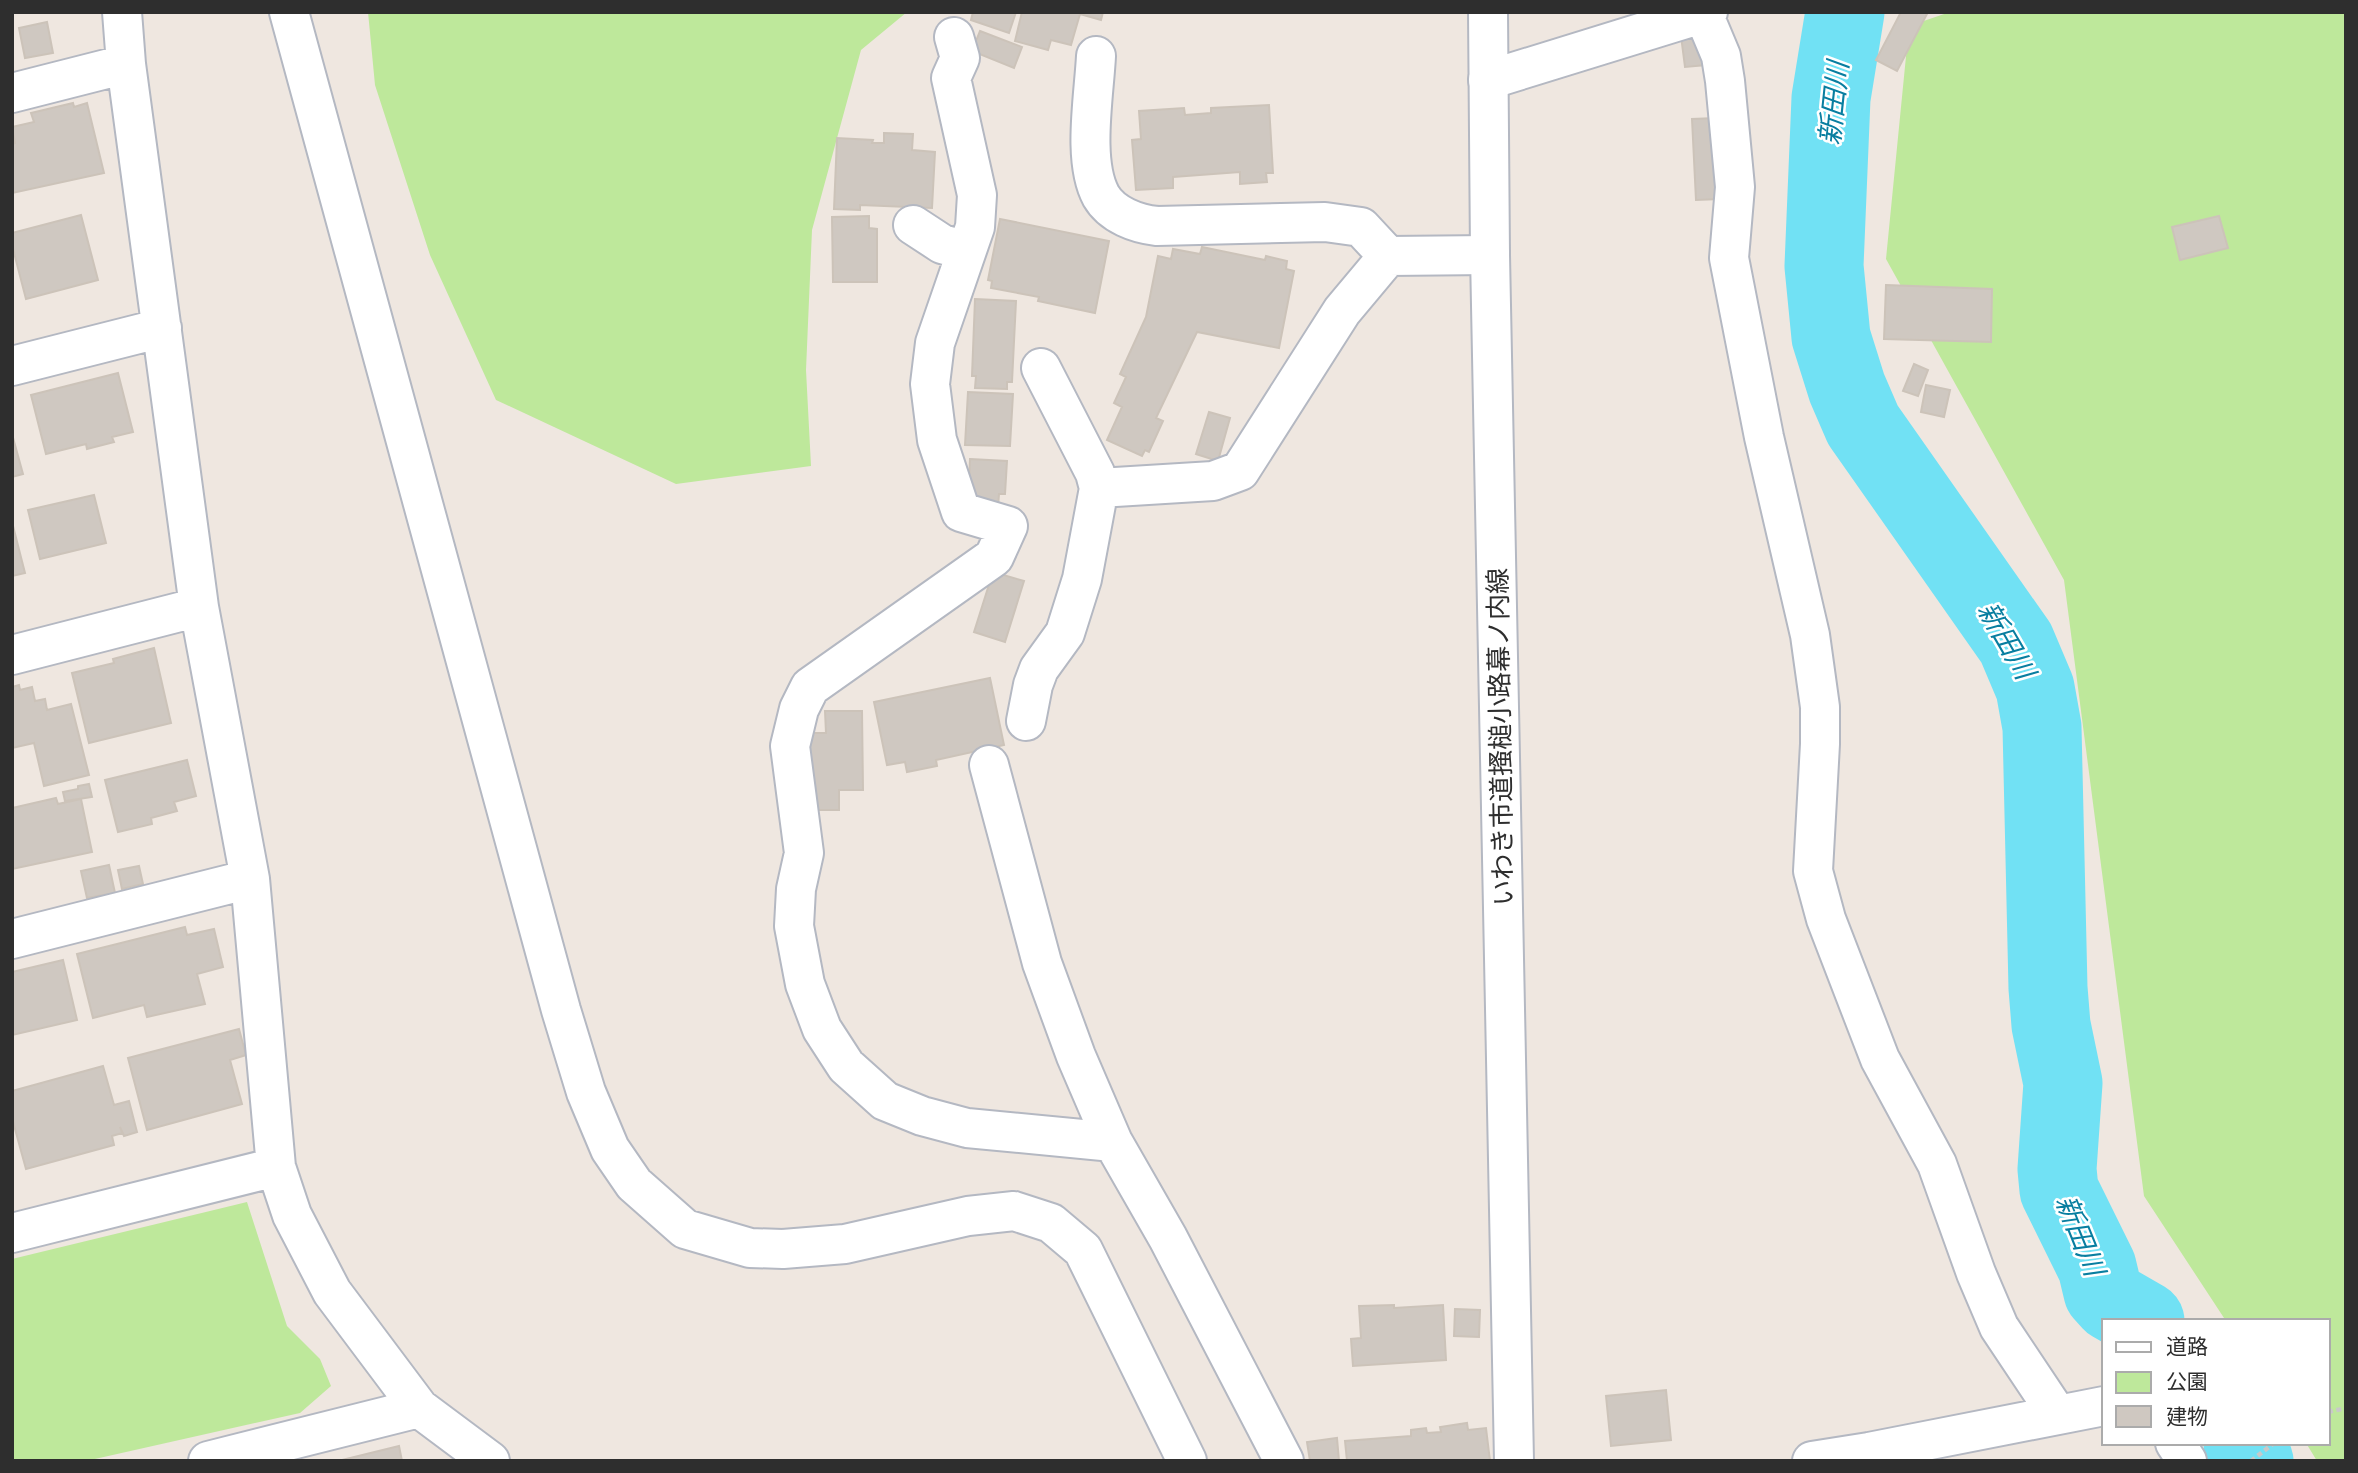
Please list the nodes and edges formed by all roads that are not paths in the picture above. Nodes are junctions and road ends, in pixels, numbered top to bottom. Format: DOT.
graph roads {
  1 [pos="122,12"];
  2 [pos="289,12"];
  3 [pos="1488,12"];
  4 [pos="1706,13"];
  5 [pos="954,37"];
  6 [pos="1096,56"];
  7 [pos="126,64"];
  8 [pos="1488,80"];
  9 [pos="12,93"];
  10 [pos="913,225"];
  11 [pos="966,251"];
  12 [pos="1388,256"];
  13 [pos="1490,256"];
  14 [pos="162,328"];
  15 [pos="12,366"];
  16 [pos="1041,368"];
  17 [pos="1098,488"];
  18 [pos="199,607"];
  19 [pos="12,655"];
  20 [pos="1026,721"];
  21 [pos="989,765"];
  22 [pos="250,879"];
  23 [pos="12,939"];
  24 [pos="1113,1142"];
  25 [pos="276,1167"];
  26 [pos="12,1233"];
  27 [pos="2102,1406"];
  28 [pos="419,1408"];
  29 [pos="2057,1414"];
  30 [pos="2176,1445"];
  31 [pos="208,1461"];
  32 [pos="490,1461"];
  33 [pos="1187,1461"];
  34 [pos="1284,1461"];
  35 [pos="1514,1461"];
  36 [pos="1812,1461"];
  37 [pos="2187,1461"];
  1 -- 7 [label="street"];
  2 -- 33 [label="street"];
  3 -- 8 [label="street, いわき市道搔槌小路幕ノ内線"];
  4 -- 8 [label="street"];
  4 -- 29 [label="street"];
  5 -- 11 [label="street"];
  6 -- 12 [label="street"];
  7 -- 9 [label="street"];
  7 -- 14 [label="street"];
  8 -- 13 [label="street, いわき市道搔槌小路幕ノ内線"];
  10 -- 11 [label="street"];
  11 -- 24 [label="street"];
  12 -- 13 [label="street"];
  12 -- 17 [label="street"];
  13 -- 35 [label="street, いわき市道搔槌小路幕ノ内線"];
  14 -- 15 [label="street"];
  14 -- 18 [label="street"];
  16 -- 17 [label="street"];
  17 -- 20 [label="street"];
  18 -- 19 [label="street"];
  18 -- 22 [label="street"];
  21 -- 24 [label="street"];
  22 -- 23 [label="street"];
  22 -- 25 [label="street"];
  24 -- 34 [label="street"];
  25 -- 26 [label="street"];
  25 -- 28 [label="street"];
  27 -- 29 [label="street"];
  28 -- 31 [label="street"];
  28 -- 32 [label="street"];
  29 -- 36 [label="street"];
  30 -- 37 [label="street"];
}
